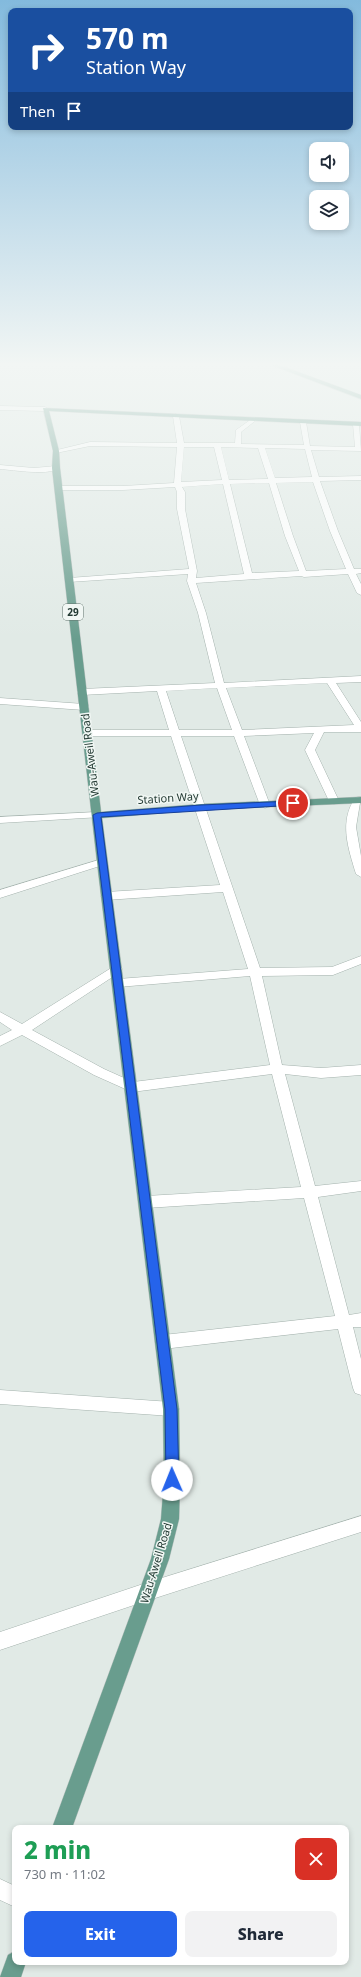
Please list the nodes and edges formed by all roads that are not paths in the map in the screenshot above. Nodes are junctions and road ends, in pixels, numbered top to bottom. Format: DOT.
graph roads {
  1 [pos="56,454"];
  2 [pos="180,454"];
  3 [pos="219,454"];
  4 [pos="264,454"];
  5 [pos="308,454"];
  6 [pos="0,467"];
  7 [pos="56,468"];
  8 [pos="361,478"];
  9 [pos="316,480"];
  10 [pos="272,481"];
  11 [pos="224,482"];
  12 [pos="177,484"];
  13 [pos="59,488"];
  14 [pos="193,571"];
  15 [pos="361,571"];
  16 [pos="351,572"];
  17 [pos="304,575"];
  18 [pos="248,576"];
  19 [pos="69,580"];
  20 [pos="191,581"];
  21 [pos="361,593"];
  22 [pos="361,679"];
  23 [pos="330,681"];
  24 [pos="220,685"];
  25 [pos="160,688"];
  26 [pos="82,692"];
  27 [pos="0,701"];
  28 [pos="84,707"];
  29 [pos="321,729"];
  30 [pos="361,729"];
  31 [pos="87,733"];
  32 [pos="239,733"];
  33 [pos="176,734"];
  34 [pos="360,800"];
  35 [pos="334,802"];
  36 [pos="265,805"];
  37 [pos="201,807"];
  38 [pos="97,815"];
  39 [pos="0,820"];
  40 [pos="102,862"];
  41 [pos="361,874"];
  42 [pos="227,888"];
  43 [pos="0,894"];
  44 [pos="106,896"];
  45 [pos="361,960"];
  46 [pos="255,972"];
  47 [pos="117,976"];
  48 [pos="0,1016"];
  49 [pos="22,1030"];
  50 [pos="0,1042"];
  51 [pos="278,1069"];
  52 [pos="361,1070"];
  53 [pos="132,1087"];
  54 [pos="361,1186"];
  55 [pos="310,1192"];
  56 [pos="146,1202"];
  57 [pos="361,1320"];
  58 [pos="344,1322"];
  59 [pos="163,1342"];
  60 [pos="361,1388"];
  61 [pos="0,1397"];
  62 [pos="171,1409"];
  63 [pos="361,1524"];
  64 [pos="149,1591"];
  65 [pos="0,1641"];
  66 [pos="63,1825"];
  67 [pos="0,1889"];
  68 [pos="12,1895"];
  69 [pos="14,1965"];
  70 [pos="10,1977"];
  1 -- 7 [label="main road, Wau-Aweil Road / 29"];
  2 -- 12 [label="street"];
  3 -- 11 [label="street"];
  4 -- 10 [label="street"];
  5 -- 9 [label="street"];
  6 -- 7 [label="street"];
  7 -- 13 [label="main road, Wau-Aweil Road / 29"];
  8 -- 9 [label="street"];
  9 -- 10 [label="street"];
  9 -- 16 [label="street"];
  10 -- 11 [label="street"];
  10 -- 17 [label="street"];
  11 -- 12 [label="street"];
  11 -- 18 [label="street"];
  12 -- 13 [label="street"];
  12 -- 14 [label="street"];
  13 -- 19 [label="main road, Wau-Aweil Road / 29"];
  14 -- 19 [label="street"];
  14 -- 20 [label="street"];
  15 -- 16 [label="street"];
  16 -- 17 [label="street"];
  16 -- 21 [label="street"];
  17 -- 18 [label="street"];
  18 -- 20 [label="street"];
  19 -- 26 [label="main road, Wau-Aweil Road / 29"];
  20 -- 24 [label="street"];
  22 -- 23 [label="street"];
  23 -- 24 [label="street"];
  23 -- 30 [label="street"];
  24 -- 25 [label="street"];
  24 -- 32 [label="street"];
  25 -- 26 [label="street"];
  25 -- 33 [label="street"];
  26 -- 28 [label="main road, Wau-Aweil Road / 29"];
  27 -- 28 [label="street"];
  28 -- 31 [label="main road, Wau-Aweil Road / 29"];
  29 -- 30 [label="street"];
  29 -- 32 [label="street"];
  29 -- 35 [label="street"];
  31 -- 33 [label="street"];
  31 -- 38 [label="main road, Wau-Aweil Road / 29"];
  32 -- 33 [label="street"];
  32 -- 36 [label="street"];
  33 -- 37 [label="street"];
  34 -- 35 [label="main road, Station Way"];
  34 -- 41 [label="street"];
  35 -- 36 [label="main road, Station Way"];
  36 -- 37 [label="main road, Station Way"];
  37 -- 38 [label="main road, Station Way"];
  37 -- 42 [label="street"];
  38 -- 39 [label="street"];
  38 -- 40 [label="main road, Wau-Aweil Road / 29"];
  40 -- 43 [label="street"];
  40 -- 44 [label="main road, Wau-Aweil Road / 29"];
  42 -- 44 [label="street"];
  42 -- 46 [label="street"];
  44 -- 47 [label="main road, Wau-Aweil Road / 29"];
  45 -- 46 [label="street"];
  46 -- 47 [label="street"];
  46 -- 51 [label="street"];
  47 -- 49 [label="street"];
  47 -- 53 [label="main road, Wau-Aweil Road / 29"];
  48 -- 49 [label="street"];
  49 -- 50 [label="street"];
  49 -- 53 [label="street"];
  51 -- 52 [label="street"];
  51 -- 53 [label="street"];
  51 -- 55 [label="street"];
  53 -- 56 [label="main road, Wau-Aweil Road / 29"];
  54 -- 55 [label="street"];
  55 -- 56 [label="street"];
  55 -- 58 [label="street"];
  56 -- 59 [label="main road, Wau-Aweil Road / 29"];
  57 -- 58 [label="street"];
  58 -- 59 [label="street"];
  58 -- 60 [label="street"];
  59 -- 62 [label="main road, Wau-Aweil Road / 29"];
  61 -- 62 [label="street"];
  62 -- 64 [label="main road, Wau-Aweil Road / 29"];
  63 -- 64 [label="street"];
  64 -- 65 [label="street"];
  64 -- 66 [label="main road, Wau-Aweil Road / 29"];
  67 -- 68 [label="street"];
  69 -- 70 [label="main road"];
}
